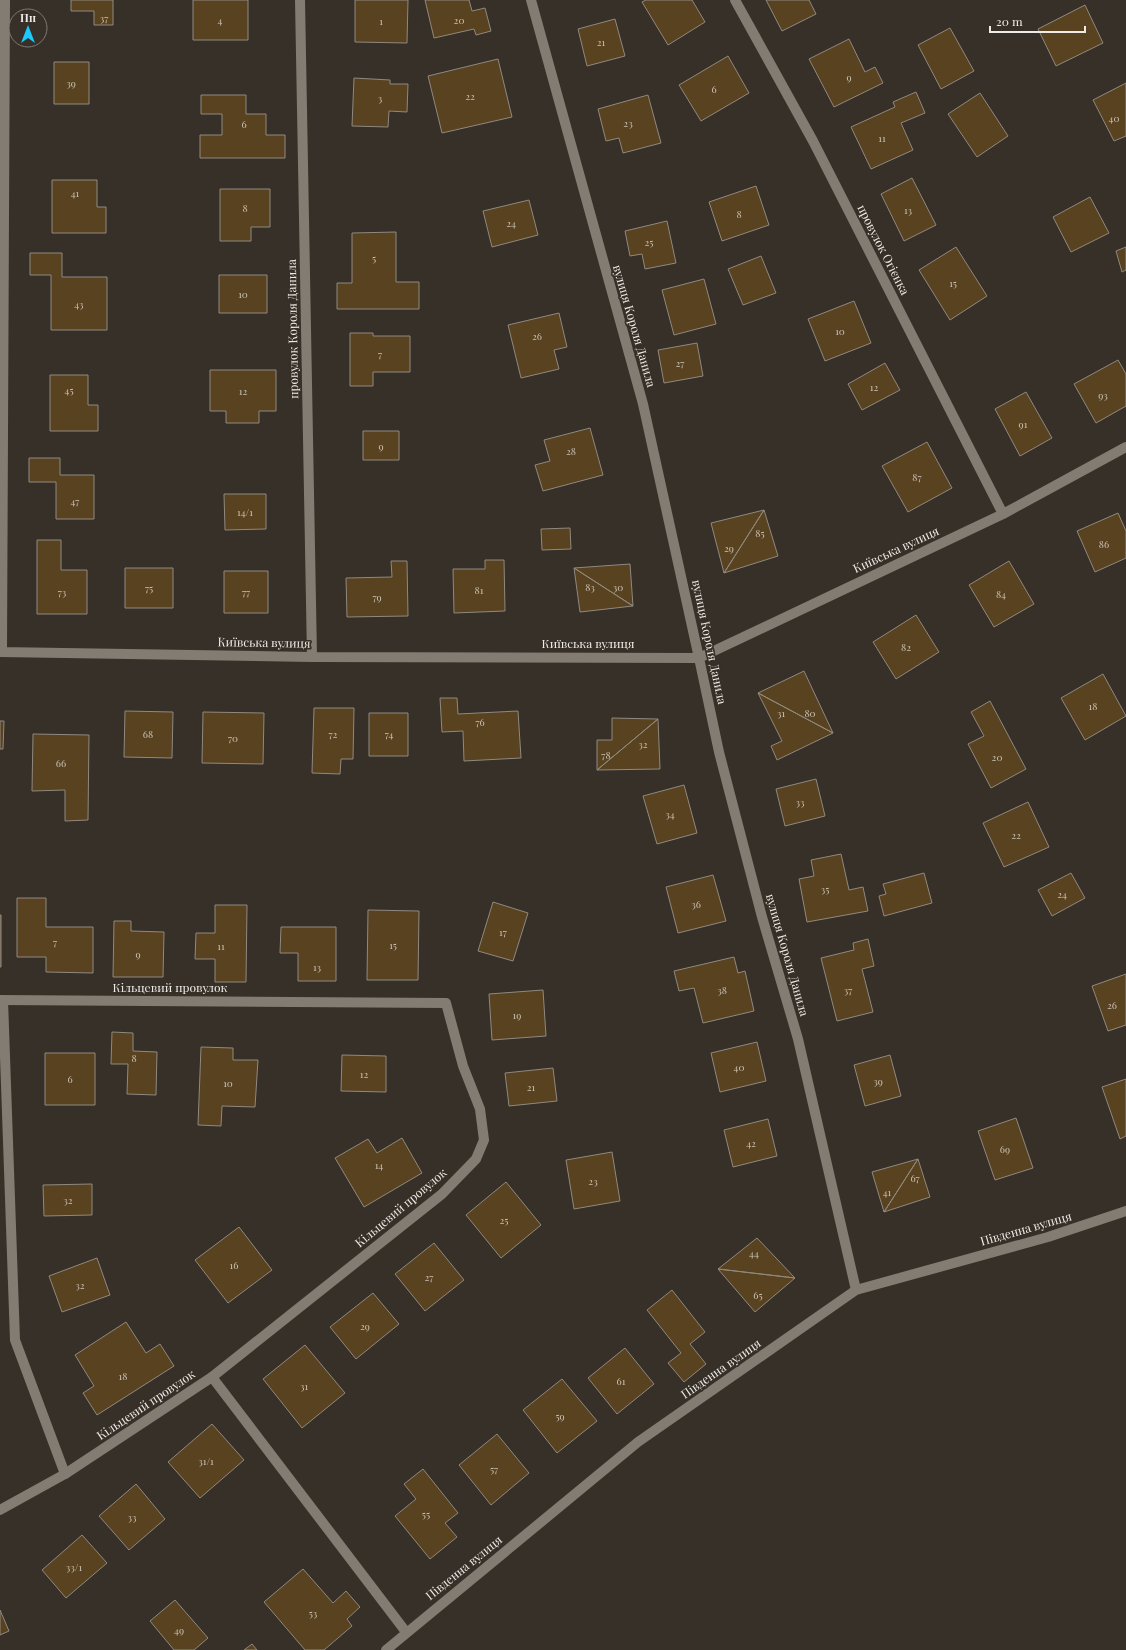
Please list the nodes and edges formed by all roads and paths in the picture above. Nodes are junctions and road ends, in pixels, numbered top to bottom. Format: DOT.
graph roads {
  1 [pos="5,0"];
  2 [pos="300,0"];
  3 [pos="531,0"];
  4 [pos="735,0"];
  5 [pos="1126,448"];
  6 [pos="1003,514"];
  7 [pos="1,652"];
  8 [pos="312,657"];
  9 [pos="699,658"];
  10 [pos="2,1000"];
  11 [pos="1126,1211"];
  12 [pos="856,1290"];
  13 [pos="212,1376"];
  14 [pos="65,1474"];
  15 [pos="0,1510"];
  16 [pos="406,1632"];
  17 [pos="386,1650"];
  1 -- 7 [label="street"];
  2 -- 8 [label="street, провулок Короля Данила"];
  3 -- 9 [label="street, вулиця Короля Данила"];
  4 -- 6 [label="street, провулок Огієнка"];
  5 -- 6 [label="street, Київська вулиця"];
  6 -- 9 [label="street, Київська вулиця"];
  7 -- 8 [label="street, Київська вулиця"];
  8 -- 9 [label="street, Київська вулиця"];
  9 -- 12 [label="street, вулиця Короля Данила"];
  10 -- 13 [label="street, Кільцевий провулок"];
  10 -- 14 [label="street, Кільцевий провулок"];
  11 -- 12 [label="street, Південна вулиця"];
  12 -- 16 [label="street, Південна вулиця"];
  13 -- 14 [label="street, Кільцевий провулок"];
  13 -- 16 [label="street"];
  14 -- 15 [label="street, Кільцевий провулок"];
  16 -- 17 [label="street, Південна вулиця"];
}
